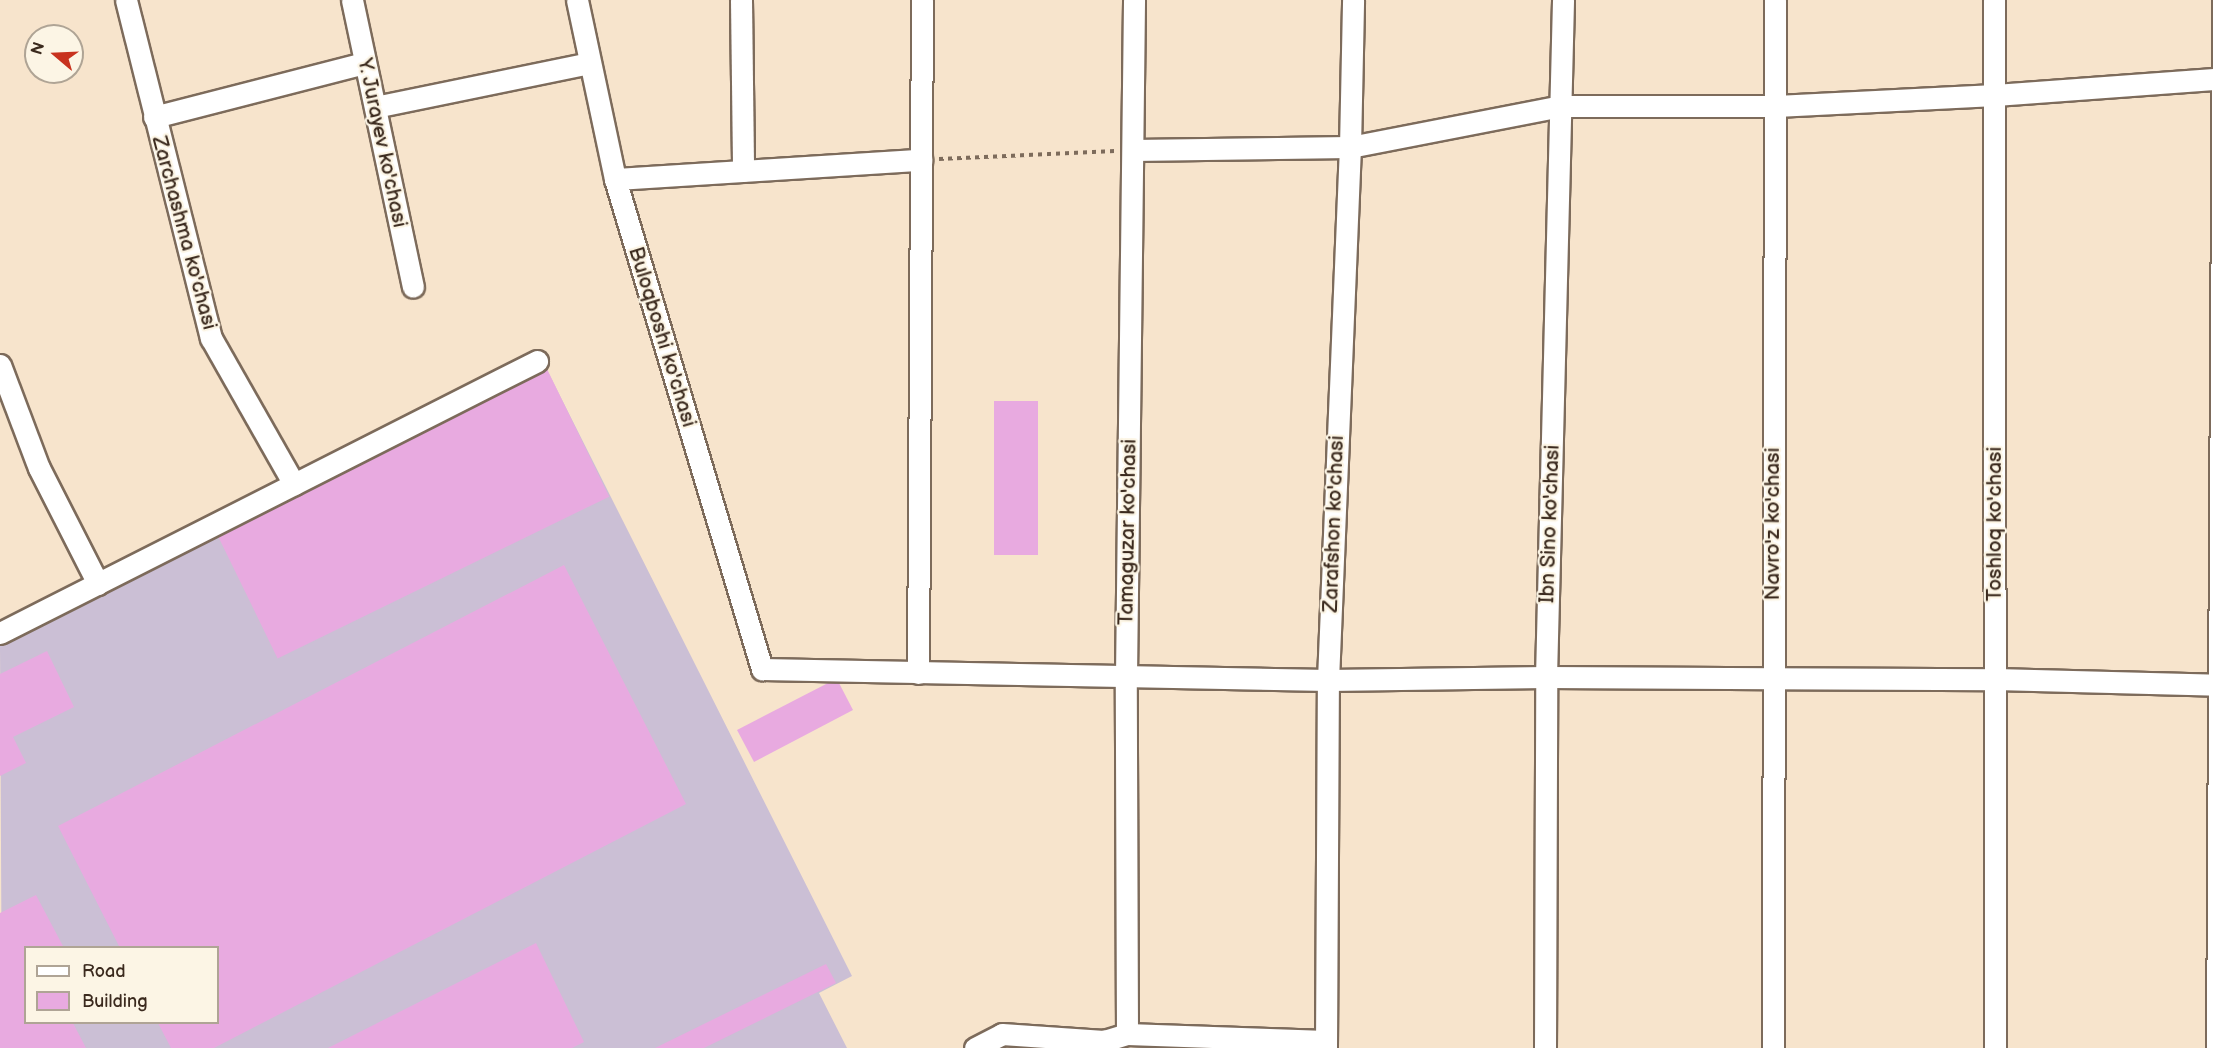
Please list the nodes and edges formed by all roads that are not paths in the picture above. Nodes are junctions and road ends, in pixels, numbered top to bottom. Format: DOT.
graph roads {
  1 [pos="126,0"];
  2 [pos="352,0"];
  3 [pos="577,0"];
  4 [pos="741,0"];
  5 [pos="922,0"];
  6 [pos="1134,0"];
  7 [pos="1353,0"];
  8 [pos="1563,0"];
  9 [pos="1775,0"];
  10 [pos="1994,0"];
  11 [pos="2223,0"];
  12 [pos="365,63"];
  13 [pos="590,63"];
  14 [pos="2225,78"];
  15 [pos="1995,95"];
  16 [pos="1561,106"];
  17 [pos="1776,106"];
  18 [pos="375,107"];
  19 [pos="154,117"];
  20 [pos="1350,147"];
  21 [pos="1133,150"];
  22 [pos="921,160"];
  23 [pos="743,171"];
  24 [pos="615,179"];
  25 [pos="413,287"];
  26 [pos="537,361"];
  27 [pos="0,365"];
  28 [pos="294,484"];
  29 [pos="98,584"];
  30 [pos="0,633"];
  31 [pos="918,673"];
  32 [pos="1125,676"];
  33 [pos="1545,677"];
  34 [pos="1772,679"];
  35 [pos="1995,679"];
  36 [pos="1328,680"];
  37 [pos="2223,685"];
  38 [pos="1126,1034"];
  39 [pos="1103,1045"];
  40 [pos="1326,1045"];
  41 [pos="975,1048"];
  42 [pos="1545,1048"];
  43 [pos="1773,1048"];
  44 [pos="1995,1048"];
  45 [pos="2217,1048"];
  1 -- 19 [label="street, Zarchashma ko'chasi"];
  2 -- 12 [label="street, Y. Jurayev ko'chasi"];
  3 -- 13 [label="street, Buloqboshi ko'chasi"];
  4 -- 23 [label="street"];
  5 -- 22 [label="street"];
  6 -- 21 [label="street, Tamaguzar ko'chasi"];
  7 -- 20 [label="street, Zarafshon ko'chasi"];
  8 -- 16 [label="street, Ibn Sino ko'chasi"];
  9 -- 17 [label="street, Navro'z ko'chasi"];
  10 -- 15 [label="street, Toshloq ko'chasi"];
  11 -- 14 [label="street"];
  12 -- 18 [label="street, Y. Jurayev ko'chasi"];
  12 -- 19 [label="street"];
  13 -- 18 [label="street"];
  13 -- 24 [label="street, Buloqboshi ko'chasi"];
  14 -- 15 [label="street"];
  14 -- 37 [label="street"];
  15 -- 17 [label="street"];
  15 -- 35 [label="street, Toshloq ko'chasi"];
  16 -- 17 [label="street"];
  16 -- 20 [label="street"];
  16 -- 33 [label="street, Ibn Sino ko'chasi"];
  17 -- 34 [label="street, Navro'z ko'chasi"];
  18 -- 25 [label="street, Y. Jurayev ko'chasi"];
  19 -- 28 [label="street, Zarchashma ko'chasi"];
  20 -- 21 [label="street"];
  20 -- 36 [label="street, Zarafshon ko'chasi"];
  21 -- 32 [label="street, Tamaguzar ko'chasi"];
  22 -- 23 [label="street"];
  22 -- 31 [label="street"];
  23 -- 24 [label="street"];
  24 -- 31 [label="street, Buloqboshi ko'chasi"];
  26 -- 28 [label="street"];
  27 -- 29 [label="street"];
  28 -- 29 [label="street"];
  29 -- 30 [label="street"];
  31 -- 32 [label="street"];
  32 -- 36 [label="street"];
  32 -- 38 [label="street, Tamaguzar ko'chasi"];
  33 -- 34 [label="street"];
  33 -- 36 [label="street"];
  33 -- 42 [label="street, Ibn Sino ko'chasi"];
  34 -- 35 [label="street"];
  34 -- 43 [label="street, Navro'z ko'chasi"];
  35 -- 37 [label="street"];
  35 -- 44 [label="street, Toshloq ko'chasi"];
  36 -- 40 [label="street, Zarafshon ko'chasi"];
  37 -- 45 [label="street"];
  38 -- 39 [label="street"];
  38 -- 40 [label="street"];
  39 -- 41 [label="street"];
}
